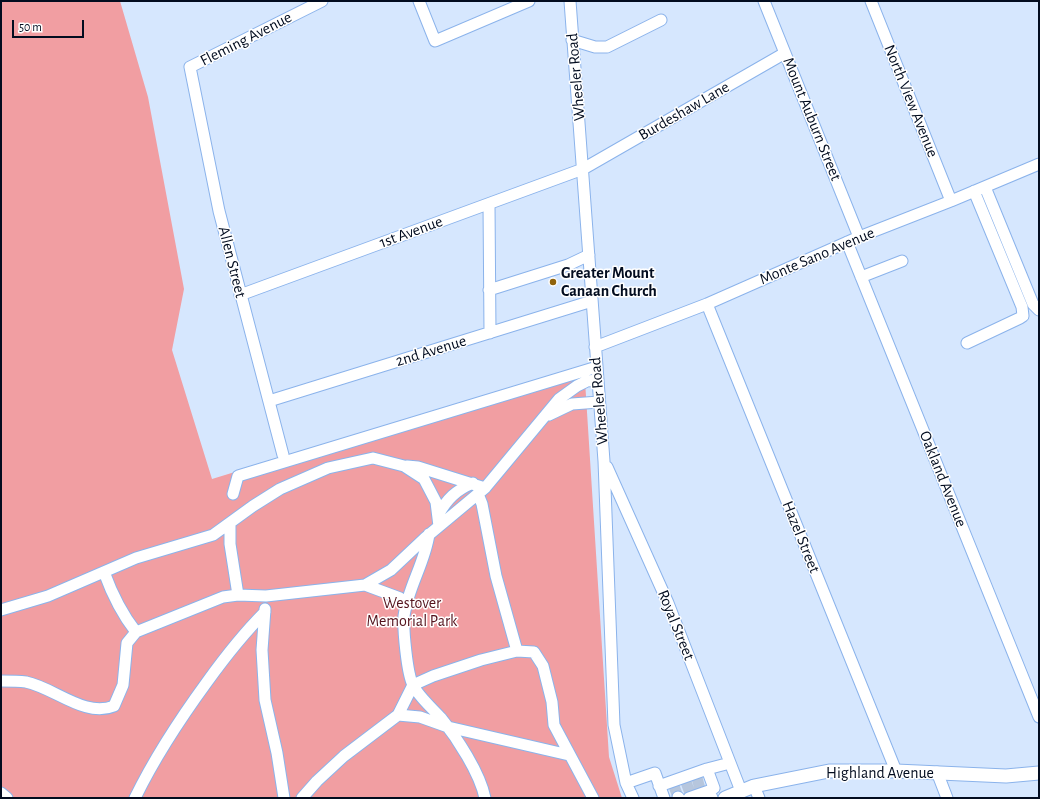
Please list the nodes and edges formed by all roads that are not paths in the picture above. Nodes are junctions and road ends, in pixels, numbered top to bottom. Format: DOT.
graph roads {
  1 [pos="322,1"];
  2 [pos="419,1"];
  3 [pos="529,1"];
  4 [pos="570,1"];
  5 [pos="764,1"];
  6 [pos="871,1"];
  7 [pos="516,4"];
  8 [pos="661,20"];
  9 [pos="572,40"];
  10 [pos="785,53"];
  11 [pos="190,67"];
  12 [pos="1039,164"];
  13 [pos="583,169"];
  14 [pos="985,187"];
  15 [pos="974,191"];
  16 [pos="951,201"];
  17 [pos="489,204"];
  18 [pos="859,237"];
  19 [pos="847,242"];
  20 [pos="589,255"];
  21 [pos="902,262"];
  22 [pos="861,277"];
  23 [pos="489,290"];
  24 [pos="240,295"];
  25 [pos="592,301"];
  26 [pos="707,304"];
  27 [pos="1039,310"];
  28 [pos="490,332"];
  29 [pos="966,343"];
  30 [pos="595,347"];
  31 [pos="597,367"];
  32 [pos="598,380"];
  33 [pos="269,401"];
  34 [pos="599,402"];
  35 [pos="546,416"];
  36 [pos="283,455"];
  37 [pos="604,461"];
  38 [pos="404,466"];
  39 [pos="473,483"];
  40 [pos="482,491"];
  41 [pos="233,494"];
  42 [pos="438,520"];
  43 [pos="230,525"];
  44 [pos="429,534"];
  45 [pos="104,572"];
  46 [pos="365,585"];
  47 [pos="238,595"];
  48 [pos="266,596"];
  49 [pos="407,606"];
  50 [pos="1,610"];
  51 [pos="265,612"];
  52 [pos="136,632"];
  53 [pos="517,652"];
  54 [pos="1,680"];
  55 [pos="413,686"];
  56 [pos="398,715"];
  57 [pos="1039,717"];
  58 [pos="448,727"];
  59 [pos="569,755"];
  60 [pos="730,763"];
  61 [pos="707,769"];
  62 [pos="896,771"];
  63 [pos="937,772"];
  64 [pos="1039,773"];
  65 [pos="626,783"];
  66 [pos="659,786"];
  67 [pos="688,789"];
  68 [pos="676,790"];
  69 [pos="741,791"];
  70 [pos="756,792"];
  71 [pos="1,793"];
  72 [pos="706,793"];
  73 [pos="7,798"];
  74 [pos="135,798"];
  75 [pos="284,798"];
  76 [pos="302,798"];
  77 [pos="485,798"];
  78 [pos="593,798"];
  79 [pos="633,798"];
  80 [pos="664,798"];
  81 [pos="725,798"];
  82 [pos="947,798"];
  1 -- 11 [label="street, Fleming Avenue"];
  2 -- 7 [label="street"];
  3 -- 7 [label="street"];
  4 -- 9 [label="street, Wheeler Road"];
  5 -- 10 [label="street, Mount Auburn Street"];
  6 -- 16 [label="street, North View Avenue"];
  8 -- 9 [label="street"];
  9 -- 13 [label="street, Wheeler Road"];
  10 -- 13 [label="street, Burdeshaw Lane"];
  10 -- 18 [label="street, Mount Auburn Street"];
  11 -- 24 [label="street, Allen Street"];
  12 -- 14 [label="street, Monte Sano Avenue"];
  13 -- 17 [label="street, 1st Avenue"];
  13 -- 20 [label="street, Wheeler Road"];
  14 -- 15 [label="street, Monte Sano Avenue"];
  14 -- 27 [label="street"];
  15 -- 16 [label="street, Monte Sano Avenue"];
  15 -- 29 [label="street"];
  16 -- 18 [label="street, Monte Sano Avenue"];
  17 -- 23 [label="street"];
  17 -- 24 [label="street, 1st Avenue"];
  18 -- 19 [label="street, Monte Sano Avenue"];
  19 -- 22 [label="street, Oakland Avenue"];
  19 -- 26 [label="street, Monte Sano Avenue"];
  20 -- 23 [label="street"];
  20 -- 25 [label="street, Wheeler Road"];
  21 -- 22 [label="street"];
  22 -- 57 [label="street, Oakland Avenue"];
  23 -- 28 [label="street"];
  24 -- 33 [label="street, Allen Street"];
  25 -- 28 [label="street, 2nd Avenue"];
  25 -- 30 [label="street, Wheeler Road"];
  26 -- 30 [label="street, Monte Sano Avenue"];
  26 -- 62 [label="street, Hazel Street"];
  28 -- 33 [label="street, 2nd Avenue"];
  30 -- 31 [label="street, Wheeler Road"];
  31 -- 32 [label="street, Wheeler Road"];
  31 -- 41 [label="street"];
  32 -- 34 [label="street, Wheeler Road"];
  32 -- 35 [label="street"];
  33 -- 36 [label="street, Allen Street"];
  34 -- 35 [label="street"];
  34 -- 37 [label="street, Wheeler Road"];
  35 -- 40 [label="street"];
  37 -- 60 [label="street, Royal Street"];
  37 -- 65 [label="street, Wheeler Road"];
  38 -- 39 [label="street"];
  38 -- 42 [label="street"];
  38 -- 43 [label="street"];
  39 -- 40 [label="street"];
  39 -- 42 [label="street"];
  40 -- 42 [label="street"];
  40 -- 53 [label="street"];
  42 -- 44 [label="street"];
  43 -- 45 [label="street"];
  43 -- 47 [label="street"];
  44 -- 46 [label="street"];
  44 -- 49 [label="street"];
  45 -- 50 [label="street"];
  45 -- 52 [label="street"];
  46 -- 48 [label="street"];
  46 -- 49 [label="street"];
  47 -- 48 [label="street"];
  47 -- 52 [label="street"];
  48 -- 51 [label="street"];
  49 -- 55 [label="street"];
  51 -- 74 [label="street"];
  51 -- 75 [label="street"];
  52 -- 54 [label="street"];
  53 -- 55 [label="street"];
  53 -- 59 [label="street"];
  55 -- 56 [label="street"];
  55 -- 58 [label="street"];
  56 -- 58 [label="street"];
  56 -- 76 [label="street"];
  58 -- 59 [label="street"];
  58 -- 77 [label="street"];
  59 -- 78 [label="street"];
  60 -- 61 [label="street"];
  60 -- 69 [label="street, Royal Street"];
  61 -- 67 [label="street"];
  61 -- 72 [label="street"];
  62 -- 63 [label="main road, Highland Avenue"];
  62 -- 70 [label="main road, Highland Avenue"];
  63 -- 64 [label="main road, Highland Avenue"];
  63 -- 82 [label="street"];
  65 -- 66 [label="street"];
  65 -- 79 [label="street, Wheeler Road"];
  66 -- 68 [label="street"];
  66 -- 80 [label="street"];
  67 -- 68 [label="street"];
  67 -- 72 [label="street"];
  69 -- 70 [label="main road, Highland Avenue"];
  69 -- 81 [label="main road, Highland Avenue"];
  71 -- 73 [label="street"];
}
